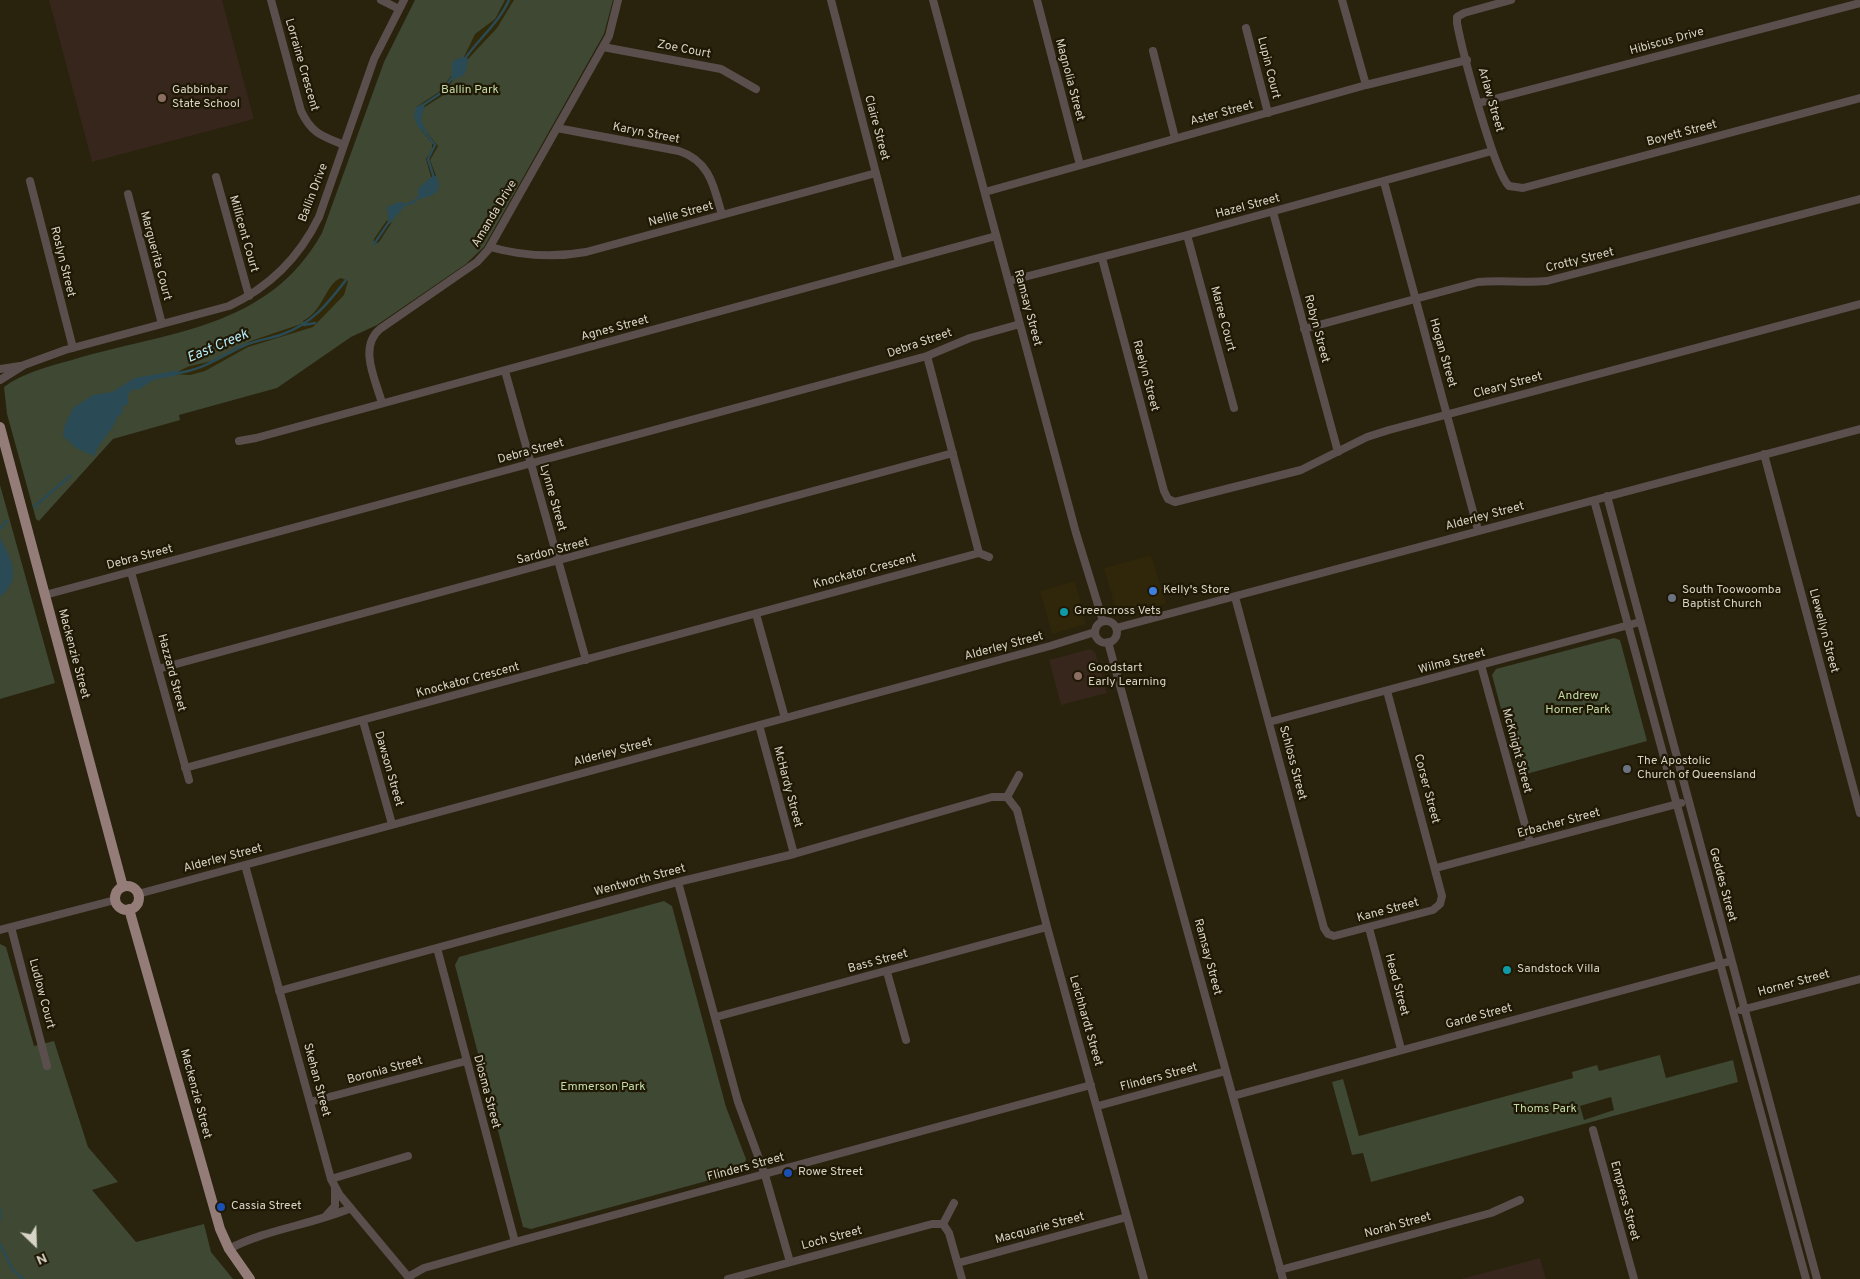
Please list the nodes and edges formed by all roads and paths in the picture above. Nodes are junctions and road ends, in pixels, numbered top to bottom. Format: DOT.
graph roads {
  1 [pos="271,0"];
  2 [pos="381,0"];
  3 [pos="404,0"];
  4 [pos="618,0"];
  5 [pos="831,0"];
  6 [pos="933,0"];
  7 [pos="1037,0"];
  8 [pos="1342,0"];
  9 [pos="1510,0"];
  10 [pos="1860,3"];
  11 [pos="399,9"];
  12 [pos="1246,28"];
  13 [pos="603,46"];
  14 [pos="1153,51"];
  15 [pos="1466,60"];
  16 [pos="1366,85"];
  17 [pos="756,89"];
  18 [pos="1860,98"];
  19 [pos="1479,103"];
  20 [pos="1268,113"];
  21 [pos="557,128"];
  22 [pos="1175,138"];
  23 [pos="344,145"];
  24 [pos="1492,151"];
  25 [pos="1080,165"];
  26 [pos="876,173"];
  27 [pos="216,178"];
  28 [pos="30,181"];
  29 [pos="1384,182"];
  30 [pos="1509,186"];
  31 [pos="984,192"];
  32 [pos="128,194"];
  33 [pos="1860,199"];
  34 [pos="1273,212"];
  35 [pos="722,215"];
  36 [pos="1187,235"];
  37 [pos="996,236"];
  38 [pos="490,248"];
  39 [pos="1102,258"];
  40 [pos="899,262"];
  41 [pos="1009,281"];
  42 [pos="249,296"];
  43 [pos="1415,299"];
  44 [pos="1860,304"];
  45 [pos="162,324"];
  46 [pos="1020,324"];
  47 [pos="1304,329"];
  48 [pos="73,348"];
  49 [pos="927,356"];
  50 [pos="24,365"];
  51 [pos="0,369"];
  52 [pos="505,371"];
  53 [pos="0,380"];
  54 [pos="382,404"];
  55 [pos="1234,408"];
  56 [pos="1447,414"];
  57 [pos="0,427"];
  58 [pos="1860,429"];
  59 [pos="239,440"];
  60 [pos="1338,452"];
  61 [pos="953,453"];
  62 [pos="1764,454"];
  63 [pos="531,463"];
  64 [pos="1607,496"];
  65 [pos="1168,499"];
  66 [pos="1594,500"];
  67 [pos="1478,530"];
  68 [pos="979,553"];
  69 [pos="989,556"];
  70 [pos="558,562"];
  71 [pos="131,572"];
  72 [pos="45,595"];
  73 [pos="1234,596"];
  74 [pos="756,614"];
  75 [pos="1103,621"];
  76 [pos="1640,622"];
  77 [pos="1628,626"];
  78 [pos="1116,628"];
  79 [pos="1095,632"];
  80 [pos="1108,642"];
  81 [pos="586,660"];
  82 [pos="1480,666"];
  83 [pos="158,669"];
  84 [pos="1387,691"];
  85 [pos="785,718"];
  86 [pos="363,721"];
  87 [pos="1269,722"];
  88 [pos="759,725"];
  89 [pos="185,768"];
  90 [pos="1019,775"];
  91 [pos="189,780"];
  92 [pos="1007,797"];
  93 [pos="1688,801"];
  94 [pos="1677,804"];
  95 [pos="1860,813"];
  96 [pos="392,824"];
  97 [pos="1530,843"];
  98 [pos="794,854"];
  99 [pos="245,865"];
  100 [pos="1436,868"];
  101 [pos="678,882"];
  102 [pos="124,887"];
  103 [pos="1442,893"];
  104 [pos="138,894"];
  105 [pos="115,900"];
  106 [pos="129,910"];
  107 [pos="11,928"];
  108 [pos="1047,928"];
  109 [pos="1369,928"];
  110 [pos="0,930"];
  111 [pos="1328,934"];
  112 [pos="437,948"];
  113 [pos="1731,961"];
  114 [pos="1720,964"];
  115 [pos="887,972"];
  116 [pos="1860,979"];
  117 [pos="279,991"];
  118 [pos="1744,1009"];
  119 [pos="1733,1012"];
  120 [pos="716,1018"];
  121 [pos="906,1040"];
  122 [pos="1401,1049"];
  123 [pos="466,1061"];
  124 [pos="47,1066"];
  125 [pos="1226,1071"];
  126 [pos="1091,1085"];
  127 [pos="1233,1096"];
  128 [pos="310,1102"];
  129 [pos="1098,1106"];
  130 [pos="1593,1130"];
  131 [pos="408,1156"];
  132 [pos="766,1175"];
  133 [pos="332,1179"];
  134 [pos="335,1187"];
  135 [pos="1792,1190"];
  136 [pos="1782,1192"];
  137 [pos="1520,1200"];
  138 [pos="954,1203"];
  139 [pos="351,1208"];
  140 [pos="1127,1217"];
  141 [pos="324,1218"];
  142 [pos="943,1224"];
  143 [pos="516,1242"];
  144 [pos="229,1249"];
  145 [pos="790,1262"];
  146 [pos="958,1263"];
  147 [pos="1280,1270"];
  148 [pos="409,1278"];
  149 [pos="250,1279"];
  150 [pos="728,1279"];
  151 [pos="962,1279"];
  152 [pos="1144,1279"];
  153 [pos="1283,1279"];
  154 [pos="1634,1279"];
  155 [pos="1806,1279"];
  156 [pos="1817,1279"];
  1 -- 23 [label="street, Lorraine Crescent"];
  2 -- 11 [label="street"];
  3 -- 11 [label="street, Ballin Drive"];
  4 -- 13 [label="street, Amanda Drive"];
  5 -- 26 [label="street, Claire Street"];
  6 -- 31 [label="street, Ramsay Street"];
  7 -- 25 [label="street, Magnolia Street"];
  8 -- 16 [label="street"];
  9 -- 15 [label="street, Arlaw Street"];
  10 -- 19 [label="street, Hibiscus Drive"];
  11 -- 23 [label="street, Ballin Drive"];
  12 -- 20 [label="street, Lupin Court"];
  13 -- 17 [label="street, Zoe Court"];
  13 -- 21 [label="street, Amanda Drive"];
  14 -- 22 [label="street"];
  15 -- 16 [label="street, Aster Street"];
  15 -- 19 [label="street, Arlaw Street"];
  16 -- 20 [label="street, Aster Street"];
  18 -- 30 [label="street, Boyett Street"];
  19 -- 24 [label="street, Arlaw Street"];
  20 -- 22 [label="street, Aster Street"];
  21 -- 35 [label="street, Karyn Street"];
  21 -- 38 [label="street, Amanda Drive"];
  22 -- 25 [label="street, Aster Street"];
  23 -- 42 [label="street, Ballin Drive"];
  24 -- 29 [label="street, Hazel Street"];
  24 -- 30 [label="street, Arlaw Street"];
  25 -- 31 [label="street, Aster Street"];
  26 -- 35 [label="street, Nellie Street"];
  26 -- 40 [label="street, Claire Street"];
  27 -- 42 [label="street, Millicent Court"];
  28 -- 48 [label="street, Roslyn Street"];
  29 -- 34 [label="street, Hazel Street"];
  29 -- 43 [label="street, Hogan Street"];
  31 -- 37 [label="street, Ramsay Street"];
  32 -- 45 [label="street, Marguerita Court"];
  33 -- 43 [label="street, Crotty Street"];
  34 -- 36 [label="street, Hazel Street"];
  34 -- 47 [label="street, Robyn Street"];
  35 -- 38 [label="street, Nellie Street"];
  36 -- 39 [label="street, Hazel Street"];
  36 -- 55 [label="street, Maree Court"];
  37 -- 40 [label="street, Agnes Street"];
  37 -- 41 [label="street, Ramsay Street"];
  38 -- 54 [label="street, Amanda Drive"];
  39 -- 41 [label="street, Hazel Street"];
  39 -- 65 [label="street, Raelyn Street"];
  40 -- 52 [label="street, Agnes Street"];
  41 -- 46 [label="street, Ramsay Street"];
  42 -- 45 [label="street, Ballin Drive"];
  43 -- 47 [label="street, Crotty Street"];
  43 -- 56 [label="street, Hogan Street"];
  44 -- 56 [label="street, Cleary Street"];
  45 -- 48 [label="street, Ballin Drive"];
  46 -- 49 [label="street, Debra Street"];
  46 -- 75 [label="street, Ramsay Street"];
  47 -- 60 [label="street, Robyn Street"];
  48 -- 50 [label="street, Ballin Drive"];
  49 -- 61 [label="street"];
  49 -- 63 [label="street, Debra Street"];
  50 -- 51 [label="street, Ballin Drive"];
  50 -- 53 [label="street, Ballin Drive"];
  52 -- 54 [label="street, Agnes Street"];
  52 -- 63 [label="street, Lynne Street"];
  54 -- 59 [label="street, Agnes Street"];
  56 -- 60 [label="street, Cleary Street"];
  56 -- 67 [label="street, Hogan Street"];
  57 -- 72 [label="main road, Mackenzie Street"];
  58 -- 62 [label="street, Alderley Street"];
  60 -- 65 [label="street, Cleary Street"];
  61 -- 68 [label="street"];
  61 -- 70 [label="street, Sardon Street"];
  62 -- 64 [label="street, Alderley Street"];
  62 -- 95 [label="street, Llewellyn Street"];
  63 -- 70 [label="street, Lynne Street"];
  63 -- 71 [label="street, Debra Street"];
  64 -- 66 [label="street, Alderley Street"];
  64 -- 76 [label="street, Geddes Street"];
  66 -- 67 [label="street, Alderley Street"];
  66 -- 77 [label="street, Geddes Street"];
  67 -- 73 [label="street, Alderley Street"];
  68 -- 69 [label="street"];
  68 -- 74 [label="street, Knockator Crescent"];
  70 -- 81 [label="street, Lynne Street"];
  70 -- 83 [label="street, Sardon Street"];
  71 -- 72 [label="street, Debra Street"];
  71 -- 83 [label="street, Hazzard Street"];
  72 -- 102 [label="main road, Mackenzie Street"];
  73 -- 78 [label="street, Alderley Street"];
  73 -- 87 [label="street, Schloss Street"];
  74 -- 81 [label="street, Knockator Crescent"];
  74 -- 85 [label="street"];
  75 -- 78 [label="street"];
  75 -- 79 [label="street"];
  76 -- 77 [label="street, Wilma Street"];
  76 -- 93 [label="street, Geddes Street"];
  77 -- 82 [label="street, Wilma Street"];
  77 -- 94 [label="street, Geddes Street"];
  78 -- 80 [label="street"];
  79 -- 80 [label="street"];
  79 -- 85 [label="street, Alderley Street"];
  80 -- 125 [label="street, Ramsay Street"];
  81 -- 86 [label="street, Knockator Crescent"];
  82 -- 84 [label="street, Wilma Street"];
  82 -- 97 [label="street, McKnight Street"];
  83 -- 89 [label="street, Hazzard Street"];
  84 -- 87 [label="street, Wilma Street"];
  84 -- 100 [label="street, Corser Street"];
  85 -- 88 [label="street, Alderley Street"];
  86 -- 89 [label="street, Knockator Crescent"];
  86 -- 96 [label="street, Dawson Street"];
  87 -- 111 [label="street, Schloss Street"];
  88 -- 96 [label="street, Alderley Street"];
  88 -- 98 [label="street, McHardy Street"];
  89 -- 91 [label="street, Hazzard Street"];
  90 -- 92 [label="street"];
  92 -- 98 [label="street, Wentworth Street"];
  92 -- 108 [label="street, Leichhardt Street"];
  93 -- 94 [label="street, Erbacher Street"];
  93 -- 113 [label="street, Geddes Street"];
  94 -- 97 [label="street, Erbacher Street"];
  94 -- 114 [label="street, Geddes Street"];
  96 -- 99 [label="street, Alderley Street"];
  97 -- 100 [label="street, Erbacher Street"];
  98 -- 101 [label="street, Wentworth Street"];
  99 -- 104 [label="street, Alderley Street"];
  99 -- 117 [label="street, Skehan Street"];
  100 -- 103 [label="street, Corser Street"];
  101 -- 112 [label="street, Wentworth Street"];
  101 -- 120 [label="street"];
  102 -- 104 [label="main road"];
  102 -- 105 [label="main road"];
  103 -- 109 [label="street, Kane Street"];
  104 -- 106 [label="main road"];
  105 -- 106 [label="main road"];
  105 -- 107 [label="street"];
  106 -- 144 [label="main road, Mackenzie Street"];
  107 -- 110 [label="street"];
  107 -- 124 [label="street, Ludlow Court"];
  108 -- 115 [label="street, Bass Street"];
  108 -- 126 [label="street, Leichhardt Street"];
  109 -- 111 [label="street, Kane Street"];
  109 -- 122 [label="street, Head Street"];
  112 -- 117 [label="street, Wentworth Street"];
  112 -- 123 [label="street, Diosma Street"];
  113 -- 114 [label="street, Garde Street"];
  113 -- 118 [label="street, Geddes Street"];
  114 -- 119 [label="street, Geddes Street"];
  114 -- 122 [label="street, Garde Street"];
  115 -- 120 [label="street, Bass Street"];
  115 -- 121 [label="street"];
  116 -- 118 [label="street, Horner Street"];
  117 -- 128 [label="street, Skehan Street"];
  118 -- 119 [label="street, Horner Street"];
  118 -- 135 [label="street, Geddes Street"];
  119 -- 136 [label="street, Geddes Street"];
  120 -- 132 [label="street"];
  122 -- 127 [label="street, Garde Street"];
  123 -- 128 [label="street, Boronia Street"];
  123 -- 143 [label="street, Diosma Street"];
  125 -- 127 [label="street, Ramsay Street"];
  125 -- 129 [label="street, Flinders Street"];
  126 -- 129 [label="street, Leichhardt Street"];
  126 -- 132 [label="street, Flinders Street"];
  127 -- 147 [label="street, Ramsay Street"];
  128 -- 133 [label="street, Skehan Street"];
  129 -- 140 [label="street, Leichhardt Street"];
  130 -- 154 [label="street, Empress Street"];
  131 -- 133 [label="street"];
  132 -- 143 [label="street, Flinders Street"];
  132 -- 145 [label="street"];
  133 -- 134 [label="street, Skehan Street"];
  134 -- 139 [label="street, Skehan Street"];
  134 -- 141 [label="street"];
  135 -- 136 [label="street"];
  135 -- 156 [label="street, Geddes Street"];
  136 -- 155 [label="street, Geddes Street"];
  137 -- 147 [label="street, Norah Street"];
  138 -- 142 [label="street"];
  139 -- 141 [label="street"];
  139 -- 148 [label="street, Skehan Street"];
  140 -- 146 [label="street, Macquarie Street"];
  140 -- 152 [label="street, Leichhardt Street"];
  141 -- 144 [label="street"];
  142 -- 145 [label="street, Loch Street"];
  142 -- 146 [label="street"];
  143 -- 148 [label="street, Flinders Street"];
  144 -- 149 [label="main road, Mackenzie Street"];
  145 -- 150 [label="street, Loch Street"];
  146 -- 151 [label="street"];
  147 -- 153 [label="street, Ramsay Street"];
}
